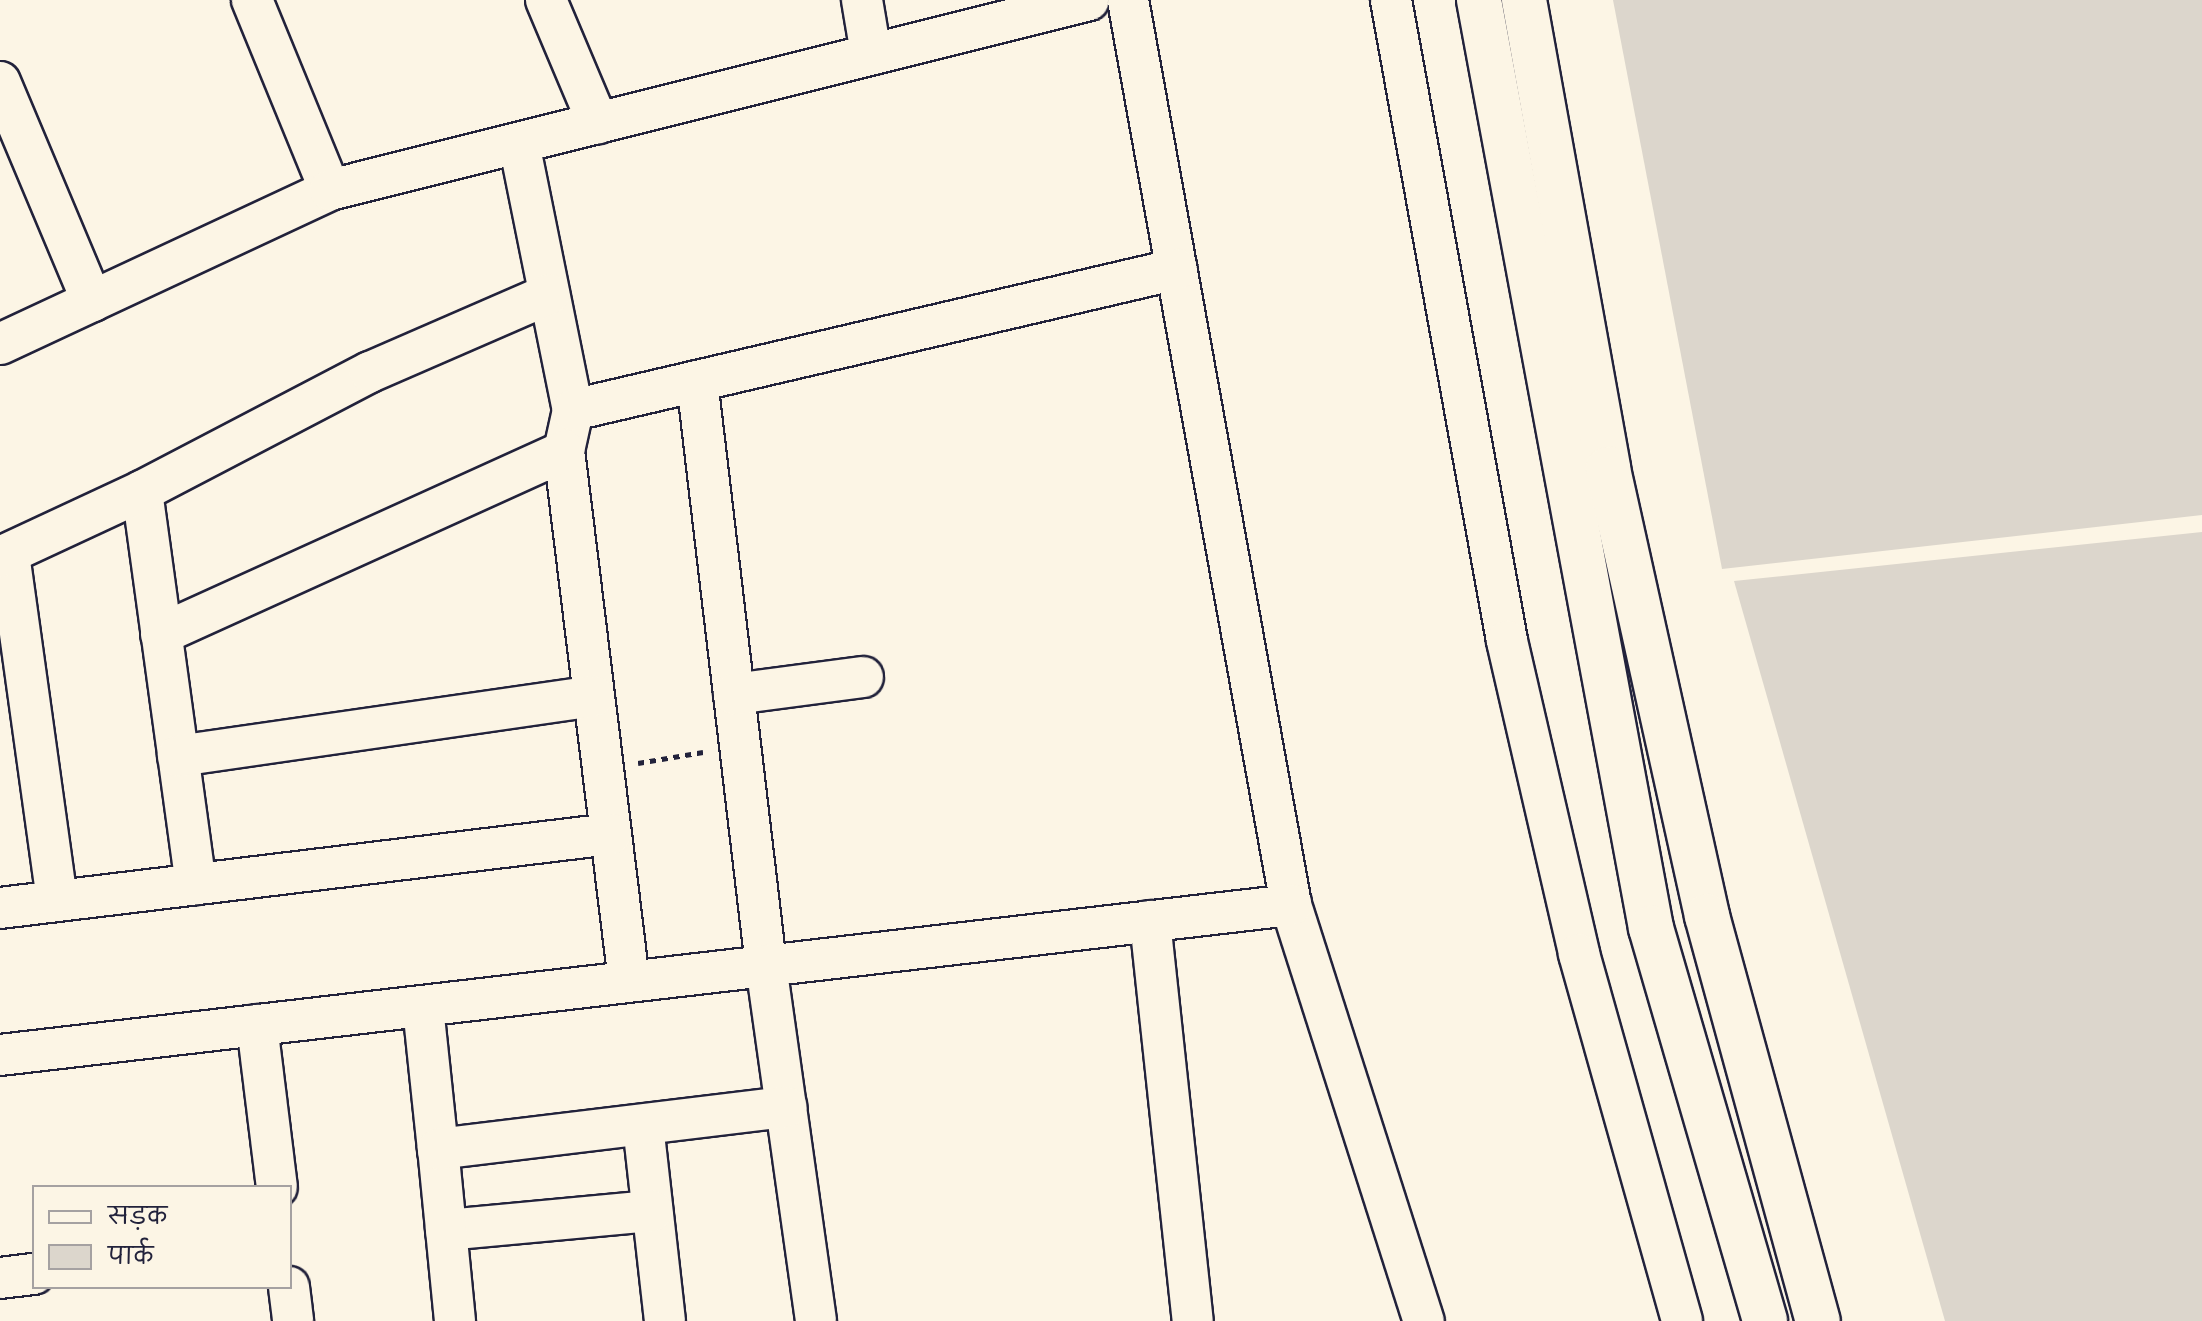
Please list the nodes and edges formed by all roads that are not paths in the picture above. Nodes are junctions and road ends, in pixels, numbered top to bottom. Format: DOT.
graph roads {
  1 [pos="252,0"];
  2 [pos="546,0"];
  3 [pos="862,0"];
  4 [pos="1089,0"];
  5 [pos="1128,0"];
  6 [pos="1391,0"];
  7 [pos="1479,0"];
  8 [pos="1524,0"];
  9 [pos="871,54"];
  10 [pos="0,82"];
  11 [pos="598,123"];
  12 [pos="519,143"];
  13 [pos="330,190"];
  14 [pos="1177,269"];
  15 [pos="549,294"];
  16 [pos="92,301"];
  17 [pos="0,344"];
  18 [pos="697,381"];
  19 [pos="573,410"];
  20 [pos="564,451"];
  21 [pos="142,491"];
  22 [pos="4,556"];
  23 [pos="161,634"];
  24 [pos="863,677"];
  25 [pos="734,694"];
  26 [pos="594,696"];
  27 [pos="178,756"];
  28 [pos="611,834"];
  29 [pos="196,884"];
  30 [pos="57,901"];
  31 [pos="1291,905"];
  32 [pos="0,908"];
  33 [pos="1150,921"];
  34 [pos="766,965"];
  35 [pos="629,981"];
  36 [pos="423,1007"];
  37 [pos="257,1025"];
  38 [pos="0,1055"];
  39 [pos="786,1107"];
  40 [pos="643,1125"];
  41 [pos="438,1149"];
  42 [pos="277,1185"];
  43 [pos="652,1211"];
  44 [pos="446,1230"];
  45 [pos="32,1274"];
  46 [pos="0,1278"];
  47 [pos="289,1289"];
  48 [pos="293,1321"];
  49 [pos="455,1321"];
  50 [pos="665,1321"];
  51 [pos="816,1321"];
  52 [pos="1193,1321"];
  53 [pos="1424,1321"];
  54 [pos="1682,1321"];
  55 [pos="1765,1321"];
  56 [pos="1818,1321"];
  1 -- 13 [label="street"];
  2 -- 11 [label="street"];
  3 -- 9 [label="street"];
  4 -- 9 [label="street"];
  5 -- 14 [label="street"];
  6 -- 54 [label="street"];
  7 -- 55 [label="street"];
  8 -- 56 [label="street"];
  9 -- 11 [label="street"];
  10 -- 16 [label="street"];
  11 -- 12 [label="street"];
  12 -- 13 [label="street"];
  12 -- 15 [label="street"];
  13 -- 16 [label="street"];
  14 -- 18 [label="street"];
  14 -- 31 [label="street"];
  15 -- 19 [label="street"];
  15 -- 21 [label="street"];
  16 -- 17 [label="street"];
  18 -- 19 [label="street"];
  18 -- 25 [label="street"];
  19 -- 20 [label="street"];
  20 -- 23 [label="street"];
  20 -- 26 [label="street"];
  21 -- 22 [label="street"];
  21 -- 23 [label="street"];
  22 -- 30 [label="street"];
  23 -- 27 [label="street"];
  24 -- 25 [label="street"];
  25 -- 34 [label="street"];
  26 -- 27 [label="street"];
  26 -- 28 [label="street"];
  27 -- 29 [label="street"];
  28 -- 29 [label="street"];
  28 -- 35 [label="street"];
  29 -- 30 [label="street"];
  30 -- 32 [label="street"];
  31 -- 33 [label="street"];
  31 -- 53 [label="street"];
  33 -- 34 [label="street"];
  33 -- 52 [label="street"];
  34 -- 35 [label="street"];
  34 -- 39 [label="street"];
  35 -- 36 [label="street"];
  36 -- 37 [label="street"];
  36 -- 41 [label="street"];
  37 -- 38 [label="street"];
  37 -- 42 [label="street"];
  39 -- 40 [label="street"];
  39 -- 51 [label="street"];
  40 -- 41 [label="street"];
  40 -- 43 [label="street"];
  41 -- 44 [label="street"];
  43 -- 44 [label="street"];
  43 -- 50 [label="street"];
  44 -- 49 [label="street"];
  45 -- 46 [label="street"];
  47 -- 48 [label="street"];
}
